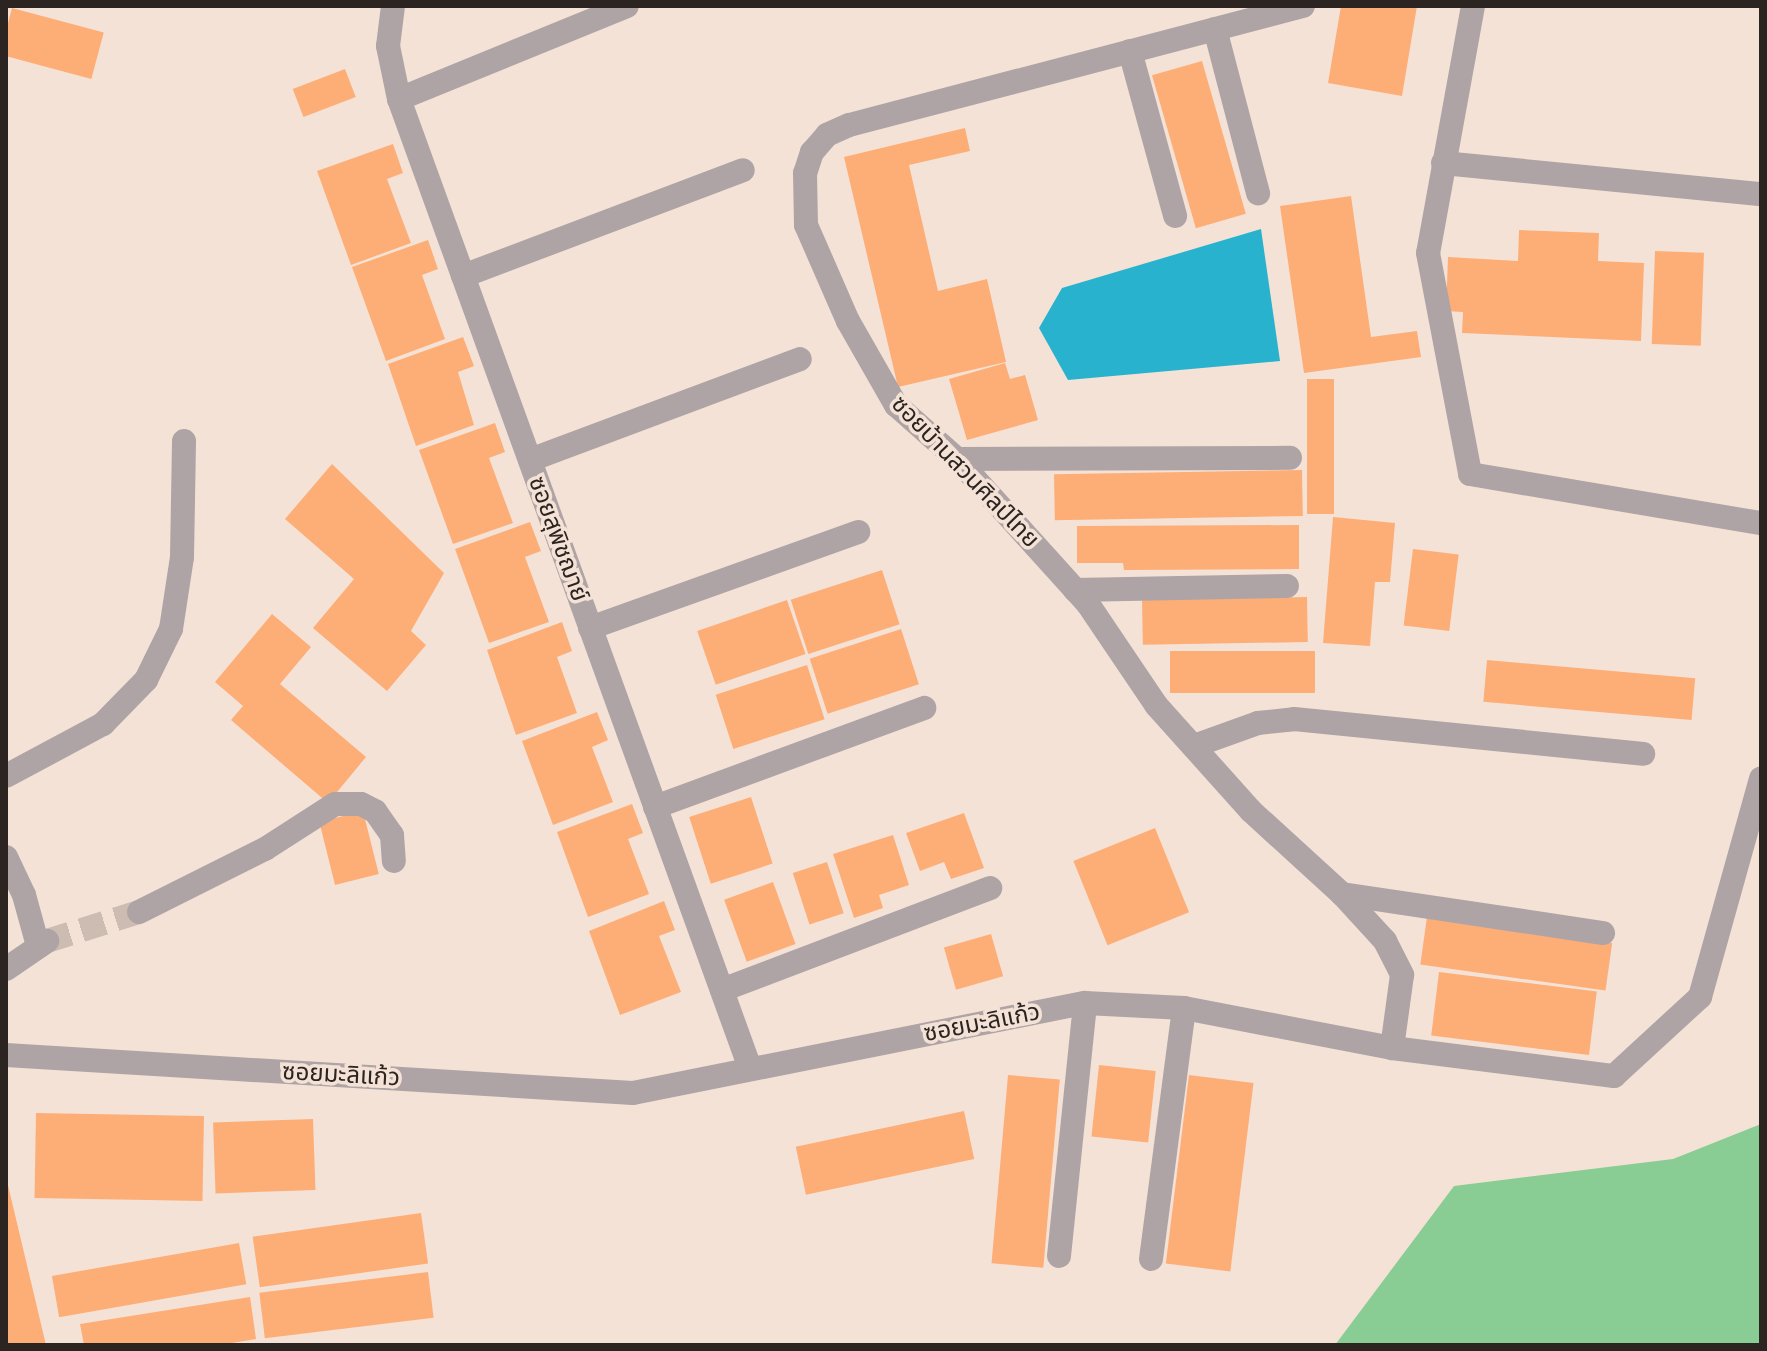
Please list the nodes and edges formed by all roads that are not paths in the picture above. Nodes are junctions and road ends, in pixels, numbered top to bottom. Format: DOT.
graph roads {
  1 [pos="393,6"];
  2 [pos="627,6"];
  3 [pos="1303,6"];
  4 [pos="1473,6"];
  5 [pos="1215,29"];
  6 [pos="1130,51"];
  7 [pos="399,99"];
  8 [pos="1443,163"];
  9 [pos="743,170"];
  10 [pos="1258,193"];
  11 [pos="1761,194"];
  12 [pos="1175,216"];
  13 [pos="463,276"];
  14 [pos="800,359"];
  15 [pos="184,441"];
  16 [pos="1290,458"];
  17 [pos="957,459"];
  18 [pos="530,460"];
  19 [pos="1761,523"];
  20 [pos="858,532"];
  21 [pos="1287,586"];
  22 [pos="1075,590"];
  23 [pos="590,628"];
  24 [pos="924,708"];
  25 [pos="1194,746"];
  26 [pos="1643,754"];
  27 [pos="6,776"];
  28 [pos="1761,778"];
  29 [pos="655,807"];
  30 [pos="6,857"];
  31 [pos="394,861"];
  32 [pos="990,888"];
  33 [pos="1342,894"];
  34 [pos="139,912"];
  35 [pos="1603,933"];
  36 [pos="6,969"];
  37 [pos="722,990"];
  38 [pos="1085,1003"];
  39 [pos="1184,1008"];
  40 [pos="1392,1048"];
  41 [pos="6,1055"];
  42 [pos="750,1068"];
  43 [pos="1059,1256"];
  44 [pos="1151,1259"];
  1 -- 7 [label="street, ซอยสุพิชฌาย์"];
  2 -- 7 [label="street"];
  3 -- 5 [label="street, ซอยบ้านสวนศิลป์ไทย"];
  4 -- 8 [label="street"];
  5 -- 6 [label="street, ซอยบ้านสวนศิลป์ไทย"];
  5 -- 10 [label="street"];
  6 -- 12 [label="street"];
  6 -- 17 [label="street, ซอยบ้านสวนศิลป์ไทย"];
  7 -- 13 [label="street, ซอยสุพิชฌาย์"];
  8 -- 11 [label="street"];
  8 -- 19 [label="street"];
  9 -- 13 [label="street"];
  13 -- 18 [label="street, ซอยสุพิชฌาย์"];
  14 -- 18 [label="street"];
  15 -- 27 [label="street"];
  16 -- 17 [label="street"];
  17 -- 22 [label="street, ซอยบ้านสวนศิลป์ไทย"];
  18 -- 23 [label="street, ซอยสุพิชฌาย์"];
  20 -- 23 [label="street"];
  21 -- 22 [label="street"];
  22 -- 25 [label="street, ซอยบ้านสวนศิลป์ไทย"];
  23 -- 29 [label="street, ซอยสุพิชฌาย์"];
  24 -- 29 [label="street"];
  25 -- 26 [label="street"];
  25 -- 33 [label="street, ซอยบ้านสวนศิลป์ไทย"];
  28 -- 40 [label="street, ซอยมะลิแก้ว"];
  29 -- 37 [label="street, ซอยสุพิชฌาย์"];
  30 -- 36 [label="street"];
  31 -- 34 [label="street"];
  32 -- 37 [label="street"];
  33 -- 35 [label="street"];
  33 -- 40 [label="street, ซอยบ้านสวนศิลป์ไทย"];
  37 -- 42 [label="street, ซอยสุพิชฌาย์"];
  38 -- 39 [label="street, ซอยมะลิแก้ว"];
  38 -- 42 [label="street, ซอยมะลิแก้ว"];
  38 -- 43 [label="street"];
  39 -- 40 [label="street, ซอยมะลิแก้ว"];
  39 -- 44 [label="street"];
  41 -- 42 [label="street, ซอยมะลิแก้ว"];
}
